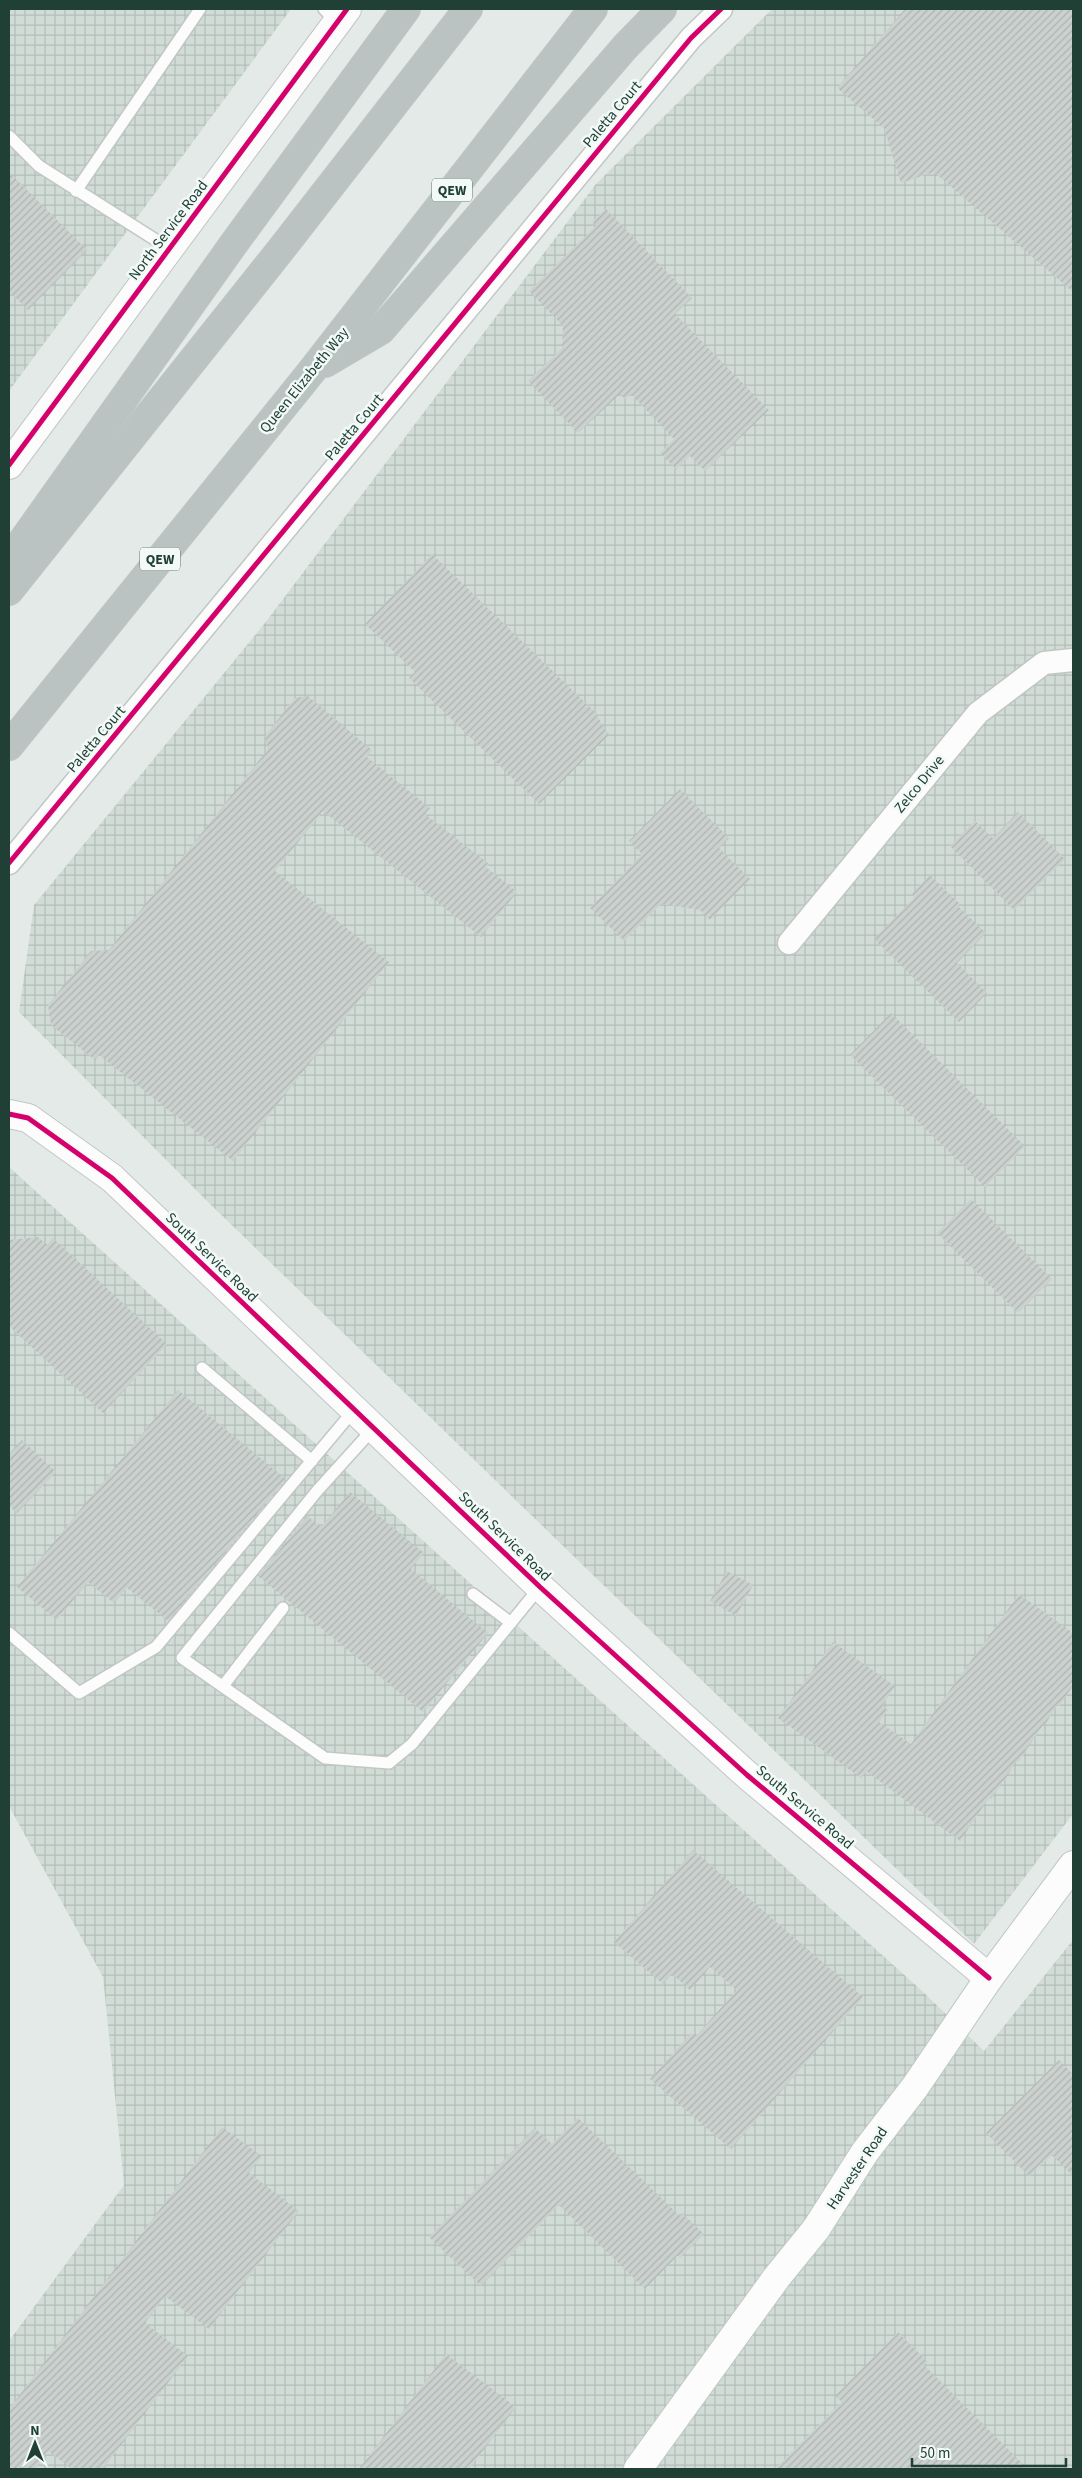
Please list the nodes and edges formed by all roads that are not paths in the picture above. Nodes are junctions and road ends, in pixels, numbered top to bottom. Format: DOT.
graph roads {
  1 [pos="200,9"];
  2 [pos="406,9"];
  3 [pos="468,9"];
  4 [pos="593,9"];
  5 [pos="662,9"];
  6 [pos="721,9"];
  7 [pos="336,13"];
  8 [pos="9,136"];
  9 [pos="76,191"];
  10 [pos="170,249"];
  11 [pos="311,372"];
  12 [pos="9,465"];
  13 [pos="9,560"];
  14 [pos="9,591"];
  15 [pos="1073,660"];
  16 [pos="9,746"];
  17 [pos="9,863"];
  18 [pos="789,943"];
  19 [pos="9,1114"];
  20 [pos="202,1368"];
  21 [pos="354,1410"];
  22 [pos="374,1428"];
  23 [pos="312,1461"];
  24 [pos="540,1587"];
  25 [pos="473,1594"];
  26 [pos="283,1608"];
  27 [pos="511,1623"];
  28 [pos="9,1633"];
  29 [pos="223,1686"];
  30 [pos="1073,1865"];
  31 [pos="988,1978"];
  32 [pos="638,2469"];
  1 -- 9 [label="lane"];
  2 -- 13 [label="highway"];
  3 -- 14 [label="highway"];
  4 -- 11 [label="highway, Queen Elizabeth Way / QEW"];
  5 -- 11 [label="highway"];
  6 -- 17 [label="street, Paletta Court"];
  7 -- 10 [label="street, North Service Road"];
  8 -- 9 [label="lane"];
  9 -- 10 [label="lane"];
  10 -- 12 [label="street, North Service Road"];
  11 -- 16 [label="highway, Queen Elizabeth Way / QEW"];
  15 -- 18 [label="street, Zelco Drive"];
  19 -- 21 [label="street, South Service Road"];
  20 -- 23 [label="lane"];
  21 -- 22 [label="street, South Service Road"];
  21 -- 23 [label="lane"];
  22 -- 24 [label="street, South Service Road"];
  22 -- 29 [label="lane"];
  23 -- 28 [label="lane"];
  24 -- 27 [label="lane"];
  24 -- 31 [label="street, South Service Road"];
  25 -- 27 [label="lane"];
  26 -- 29 [label="lane"];
  27 -- 29 [label="lane"];
  30 -- 31 [label="street, Harvester Road"];
  31 -- 32 [label="street, Harvester Road"];
}
